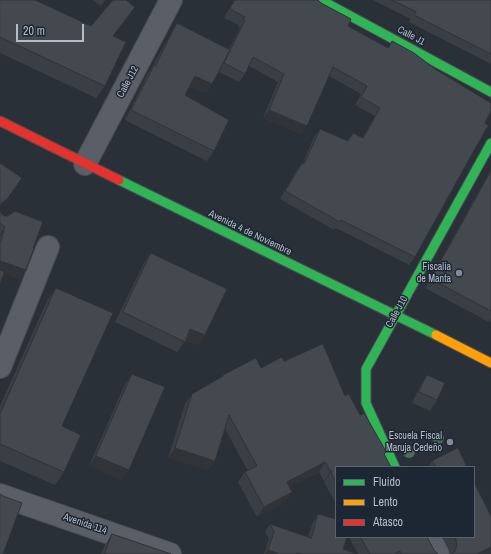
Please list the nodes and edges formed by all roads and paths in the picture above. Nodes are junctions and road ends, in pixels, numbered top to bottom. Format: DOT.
graph roads {
  1 [pos="171,0"];
  2 [pos="321,0"];
  3 [pos="491,92"];
  4 [pos="0,121"];
  5 [pos="491,143"];
  6 [pos="86,164"];
  7 [pos="48,247"];
  8 [pos="395,316"];
  9 [pos="491,363"];
  10 [pos="0,367"];
  11 [pos="394,466"];
  12 [pos="0,495"];
  13 [pos="430,538"];
  14 [pos="170,554"];
  15 [pos="438,554"];
  1 -- 6 [label="street, Calle J12"];
  2 -- 3 [label="street, Calle J1"];
  4 -- 6 [label="street, Avenida 4 de Noviembre"];
  5 -- 8 [label="street, Calle J10"];
  6 -- 8 [label="street, Avenida 4 de Noviembre"];
  7 -- 10 [label="street"];
  8 -- 9 [label="street, Avenida 4 de Noviembre"];
  8 -- 11 [label="street, Calle J10"];
  12 -- 14 [label="street, Avenida 114"];
  13 -- 15 [label="street"];
}
